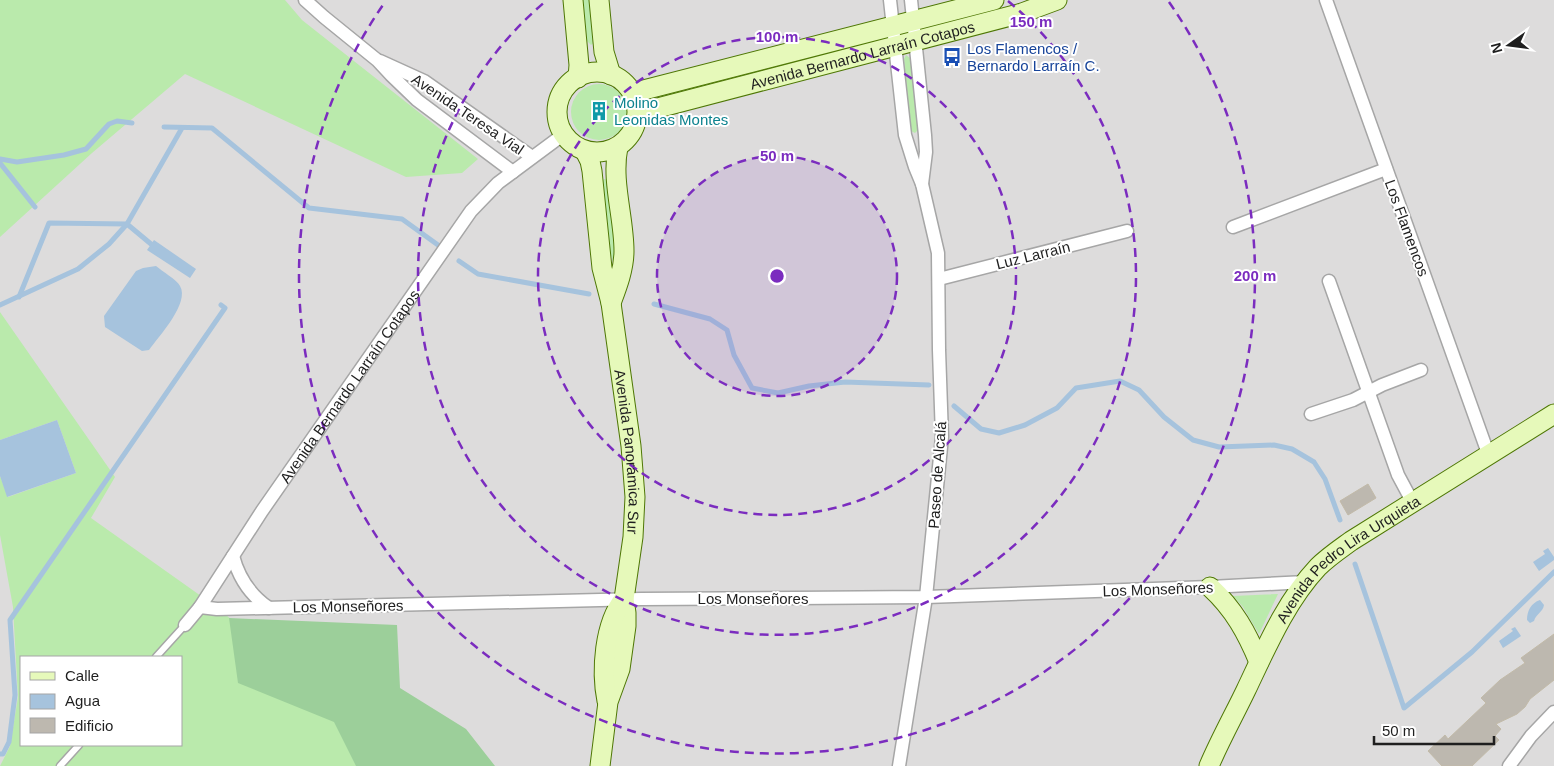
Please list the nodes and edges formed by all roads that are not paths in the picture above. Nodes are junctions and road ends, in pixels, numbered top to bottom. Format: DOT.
graph roads {
  1 [pos="305,0"];
  2 [pos="574,0"];
  3 [pos="598,0"];
  4 [pos="890,0"];
  5 [pos="911,0"];
  6 [pos="994,0"];
  7 [pos="1057,0"];
  8 [pos="1326,0"];
  9 [pos="914,20"];
  10 [pos="893,25"];
  11 [pos="916,42"];
  12 [pos="895,47"];
  13 [pos="778,56"];
  14 [pos="377,60"];
  15 [pos="611,75"];
  16 [pos="783,76"];
  17 [pos="578,78"];
  18 [pos="632,93"];
  19 [pos="637,117"];
  20 [pos="564,134"];
  21 [pos="618,147"];
  22 [pos="585,150"];
  23 [pos="532,157"];
  24 [pos="1386,169"];
  25 [pos="513,172"];
  26 [pos="922,184"];
  27 [pos="1233,228"];
  28 [pos="1127,231"];
  29 [pos="939,279"];
  30 [pos="1329,281"];
  31 [pos="611,303"];
  32 [pos="1421,370"];
  33 [pos="1368,392"];
  34 [pos="1311,414"];
  35 [pos="1554,414"];
  36 [pos="1489,456"];
  37 [pos="1413,503"];
  38 [pos="233,556"];
  39 [pos="1306,582"];
  40 [pos="1210,587"];
  41 [pos="926,597"];
  42 [pos="624,600"];
  43 [pos="200,607"];
  44 [pos="269,608"];
  45 [pos="185,625"];
  46 [pos="157,656"];
  47 [pos="1259,662"];
  48 [pos="1554,712"];
  49 [pos="78,746"];
  50 [pos="60,766"];
  51 [pos="600,766"];
  52 [pos="898,766"];
  53 [pos="1209,766"];
  54 [pos="1509,766"];
  1 -- 14 [label="street, Avenida Teresa Vial"];
  2 -- 17 [label="street"];
  3 -- 15 [label="street"];
  4 -- 10 [label="street, Paseo de Alcalá"];
  5 -- 9 [label="street, Paseo de Alcalá"];
  6 -- 9 [label="street, Avenida Bernardo Larraín Cotapos"];
  7 -- 11 [label="street, Avenida Bernardo Larraín Cotapos"];
  8 -- 24 [label="street, Los Flamencos"];
  9 -- 10 [label="street, Avenida Bernardo Larraín Cotapos"];
  9 -- 11 [label="street, Paseo de Alcalá"];
  10 -- 12 [label="street, Paseo de Alcalá"];
  10 -- 13 [label="street, Avenida Bernardo Larraín Cotapos"];
  11 -- 12 [label="street, Avenida Bernardo Larraín Cotapos"];
  11 -- 26 [label="street, Paseo de Alcalá"];
  12 -- 16 [label="street, Avenida Bernardo Larraín Cotapos"];
  12 -- 26 [label="street, Paseo de Alcalá"];
  13 -- 16 [label="street"];
  13 -- 18 [label="street, Avenida Bernardo Larraín Cotapos"];
  14 -- 23 [label="street, Avenida Teresa Vial"];
  14 -- 25 [label="street, Avenida Teresa Vial"];
  15 -- 17 [label="street"];
  15 -- 18 [label="street"];
  16 -- 19 [label="street, Avenida Bernardo Larraín Cotapos"];
  17 -- 20 [label="street"];
  18 -- 19 [label="street"];
  19 -- 21 [label="street"];
  20 -- 22 [label="street"];
  20 -- 23 [label="street, Avenida Bernardo Larraín Cotapos"];
  21 -- 22 [label="street"];
  21 -- 31 [label="street, Avenida Panorámica Sur"];
  22 -- 31 [label="street, Avenida Panorámica Sur"];
  23 -- 25 [label="street, Avenida Bernardo Larraín Cotapos"];
  24 -- 27 [label="street"];
  24 -- 36 [label="street, Los Flamencos"];
  25 -- 38 [label="street, Avenida Bernardo Larraín Cotapos"];
  26 -- 29 [label="street, Paseo de Alcalá"];
  28 -- 29 [label="street, Luz Larraín"];
  29 -- 41 [label="street, Paseo de Alcalá"];
  30 -- 33 [label="street"];
  31 -- 42 [label="street, Avenida Panorámica Sur"];
  32 -- 33 [label="street"];
  33 -- 34 [label="street"];
  33 -- 37 [label="street"];
  35 -- 36 [label="street, Avenida Pedro Lira Urquieta"];
  36 -- 37 [label="street, Avenida Pedro Lira Urquieta"];
  37 -- 39 [label="street, Avenida Pedro Lira Urquieta"];
  38 -- 43 [label="street, Avenida Bernardo Larraín Cotapos"];
  38 -- 44 [label="street"];
  39 -- 40 [label="street, Los Monseñores"];
  39 -- 47 [label="street, Avenida Pedro Lira Urquieta"];
  40 -- 41 [label="street, Los Monseñores"];
  40 -- 47 [label="street"];
  41 -- 42 [label="street, Los Monseñores"];
  41 -- 52 [label="street, Paseo de Alcalá"];
  42 -- 44 [label="street, Los Monseñores"];
  42 -- 51 [label="street, Avenida Panorámica Sur"];
  43 -- 44 [label="street, Los Monseñores"];
  43 -- 45 [label="street, Avenida Bernardo Larraín Cotapos"];
  45 -- 46 [label="lane, Avenida Bernardo Larraín Cotapos"];
  47 -- 53 [label="street, Avenida Pedro Lira Urquieta"];
  48 -- 54 [label="street"];
  49 -- 50 [label="lane"];
}
